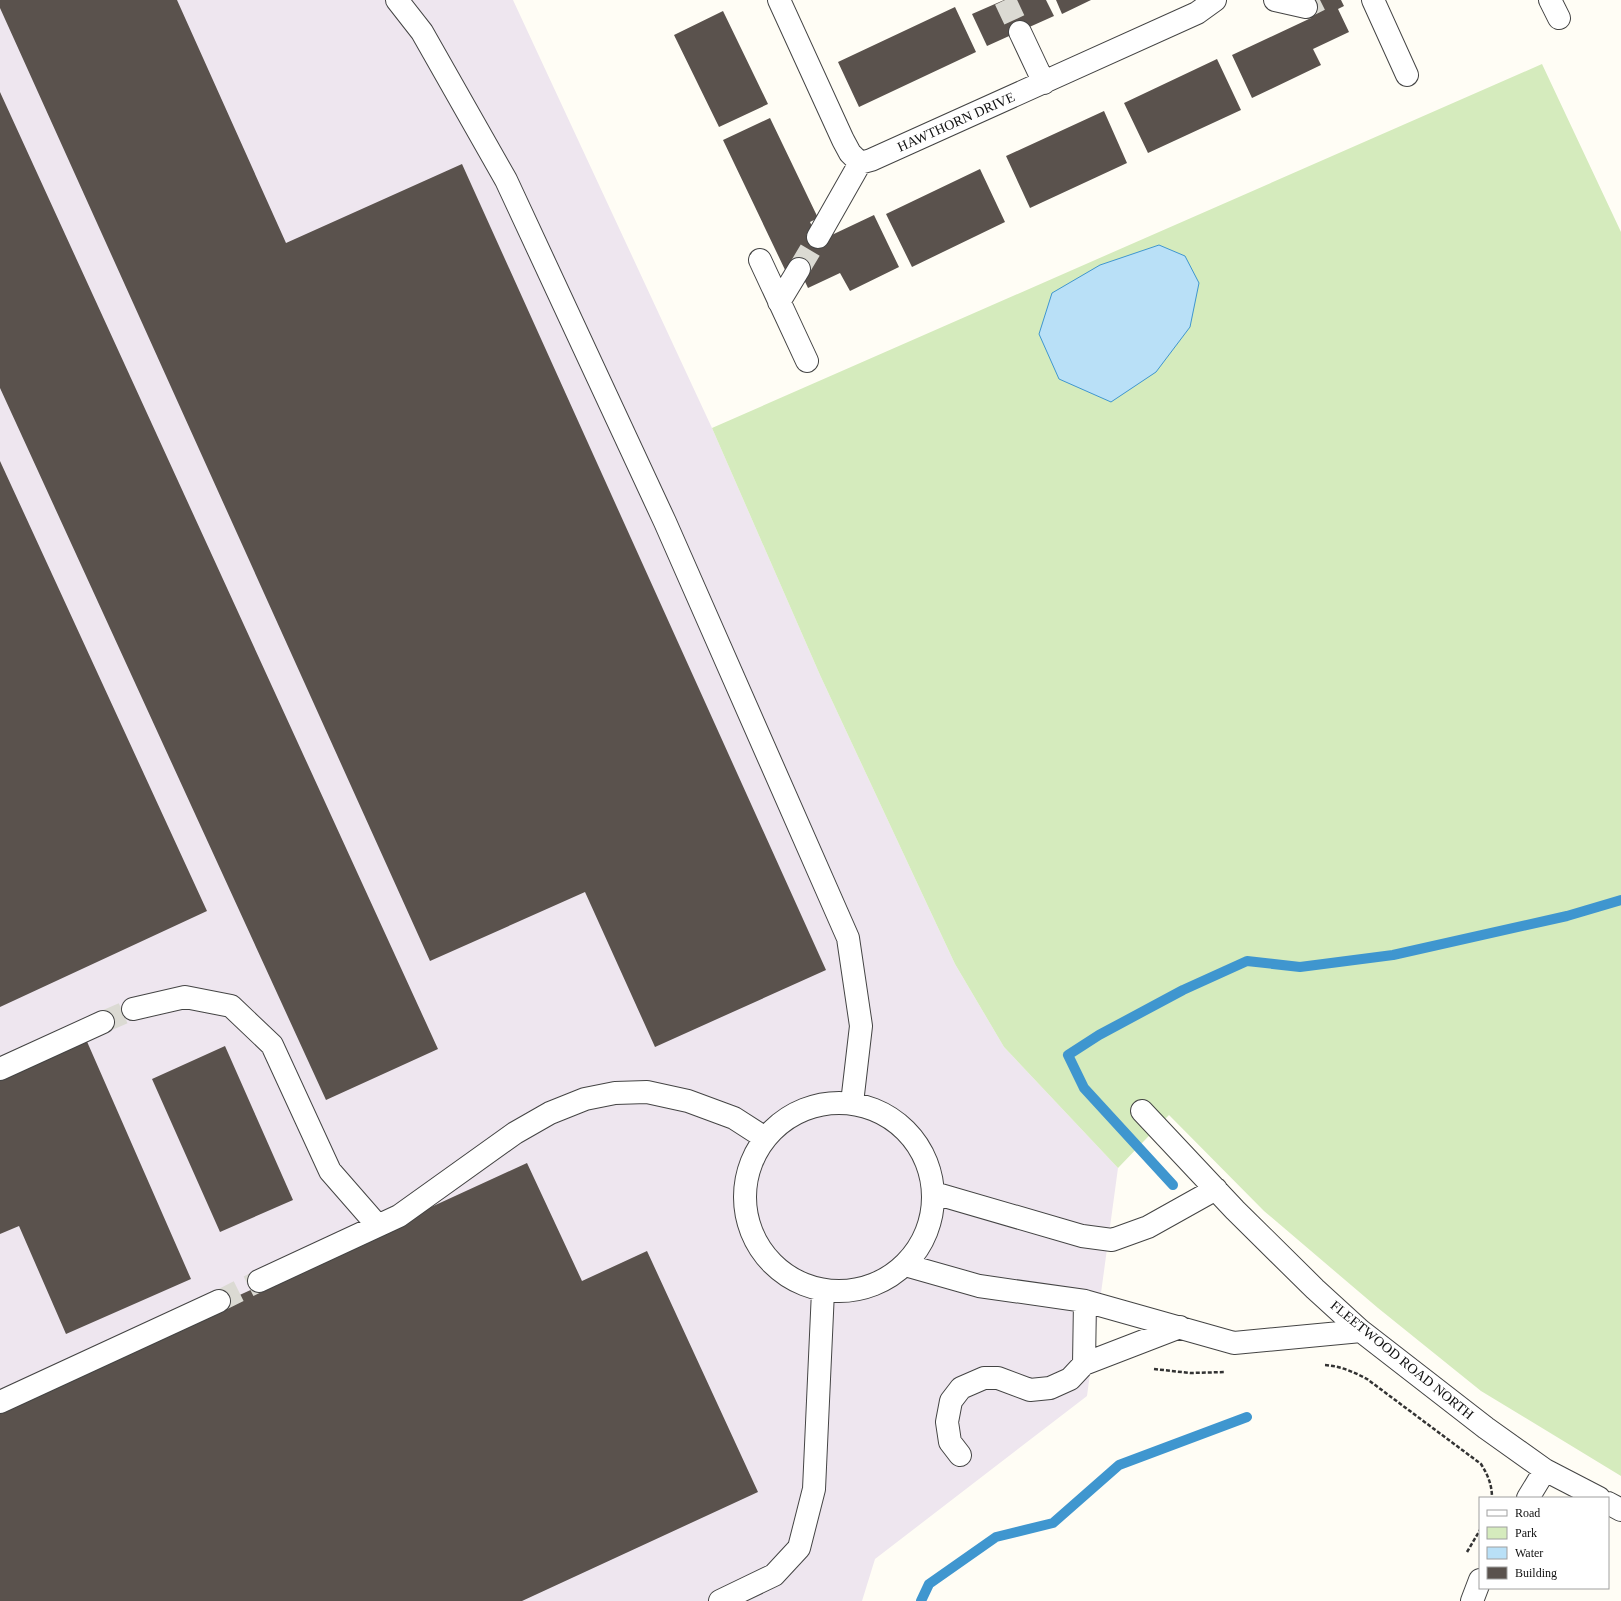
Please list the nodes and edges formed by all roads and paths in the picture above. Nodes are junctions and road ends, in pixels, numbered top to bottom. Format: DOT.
graph roads {
  1 [pos="396,0"];
  2 [pos="778,0"];
  3 [pos="1215,0"];
  4 [pos="1275,0"];
  5 [pos="1372,0"];
  6 [pos="1306,7"];
  7 [pos="1020,32"];
  8 [pos="1408,75"];
  9 [pos="1044,83"];
  10 [pos="860,163"];
  11 [pos="818,237"];
  12 [pos="760,260"];
  13 [pos="799,269"];
  14 [pos="780,302"];
  15 [pos="807,361"];
  16 [pos="134,1009"];
  17 [pos="103,1022"];
  18 [pos="0,1069"];
  19 [pos="852,1103"];
  20 [pos="1142,1111"];
  21 [pos="765,1138"];
  22 [pos="1216,1189"];
  23 [pos="934,1193"];
  24 [pos="378,1226"];
  25 [pos="905,1265"];
  26 [pos="259,1282"];
  27 [pos="823,1291"];
  28 [pos="219,1301"];
  29 [pos="1085,1301"];
  30 [pos="1180,1327"];
  31 [pos="1361,1331"];
  32 [pos="1084,1364"];
  33 [pos="1320,1365"];
  34 [pos="1152,1368"];
  35 [pos="1229,1372"];
  36 [pos="0,1402"];
  37 [pos="960,1455"];
  38 [pos="1546,1470"];
  39 [pos="1492,1497"];
  40 [pos="1529,1497"];
  41 [pos="1597,1497"];
  42 [pos="1609,1504"];
  43 [pos="1621,1510"];
  44 [pos="1479,1532"];
  45 [pos="1467,1552"];
  46 [pos="1479,1583"];
  47 [pos="720,1601"];
  48 [pos="1472,1601"];
  1 -- 19 [label="street"];
  2 -- 10 [label="street"];
  3 -- 9 [label="street, HAWTHORN DRIVE"];
  4 -- 6 [label="street"];
  5 -- 8 [label="street"];
  7 -- 9 [label="street"];
  9 -- 10 [label="street, HAWTHORN DRIVE"];
  10 -- 11 [label="street"];
  12 -- 14 [label="street"];
  13 -- 14 [label="street"];
  14 -- 15 [label="street"];
  16 -- 24 [label="street"];
  17 -- 18 [label="street"];
  19 -- 21 [label="street"];
  19 -- 23 [label="street"];
  20 -- 22 [label="street, FLEETWOOD ROAD NORTH"];
  21 -- 24 [label="street"];
  21 -- 27 [label="street"];
  22 -- 23 [label="street"];
  22 -- 31 [label="street, FLEETWOOD ROAD NORTH"];
  23 -- 25 [label="street"];
  24 -- 26 [label="street"];
  25 -- 27 [label="street"];
  25 -- 29 [label="street"];
  27 -- 47 [label="street"];
  28 -- 36 [label="street"];
  29 -- 30 [label="street"];
  29 -- 32 [label="street"];
  30 -- 31 [label="street"];
  30 -- 32 [label="street"];
  31 -- 38 [label="street, FLEETWOOD ROAD NORTH"];
  32 -- 37 [label="street"];
  33 -- 39 [label="path"];
  34 -- 35 [label="path"];
  38 -- 40 [label="street"];
  38 -- 41 [label="street, FLEETWOOD ROAD NORTH"];
  42 -- 43 [label="street"];
  44 -- 45 [label="path"];
  46 -- 48 [label="street"];
}
